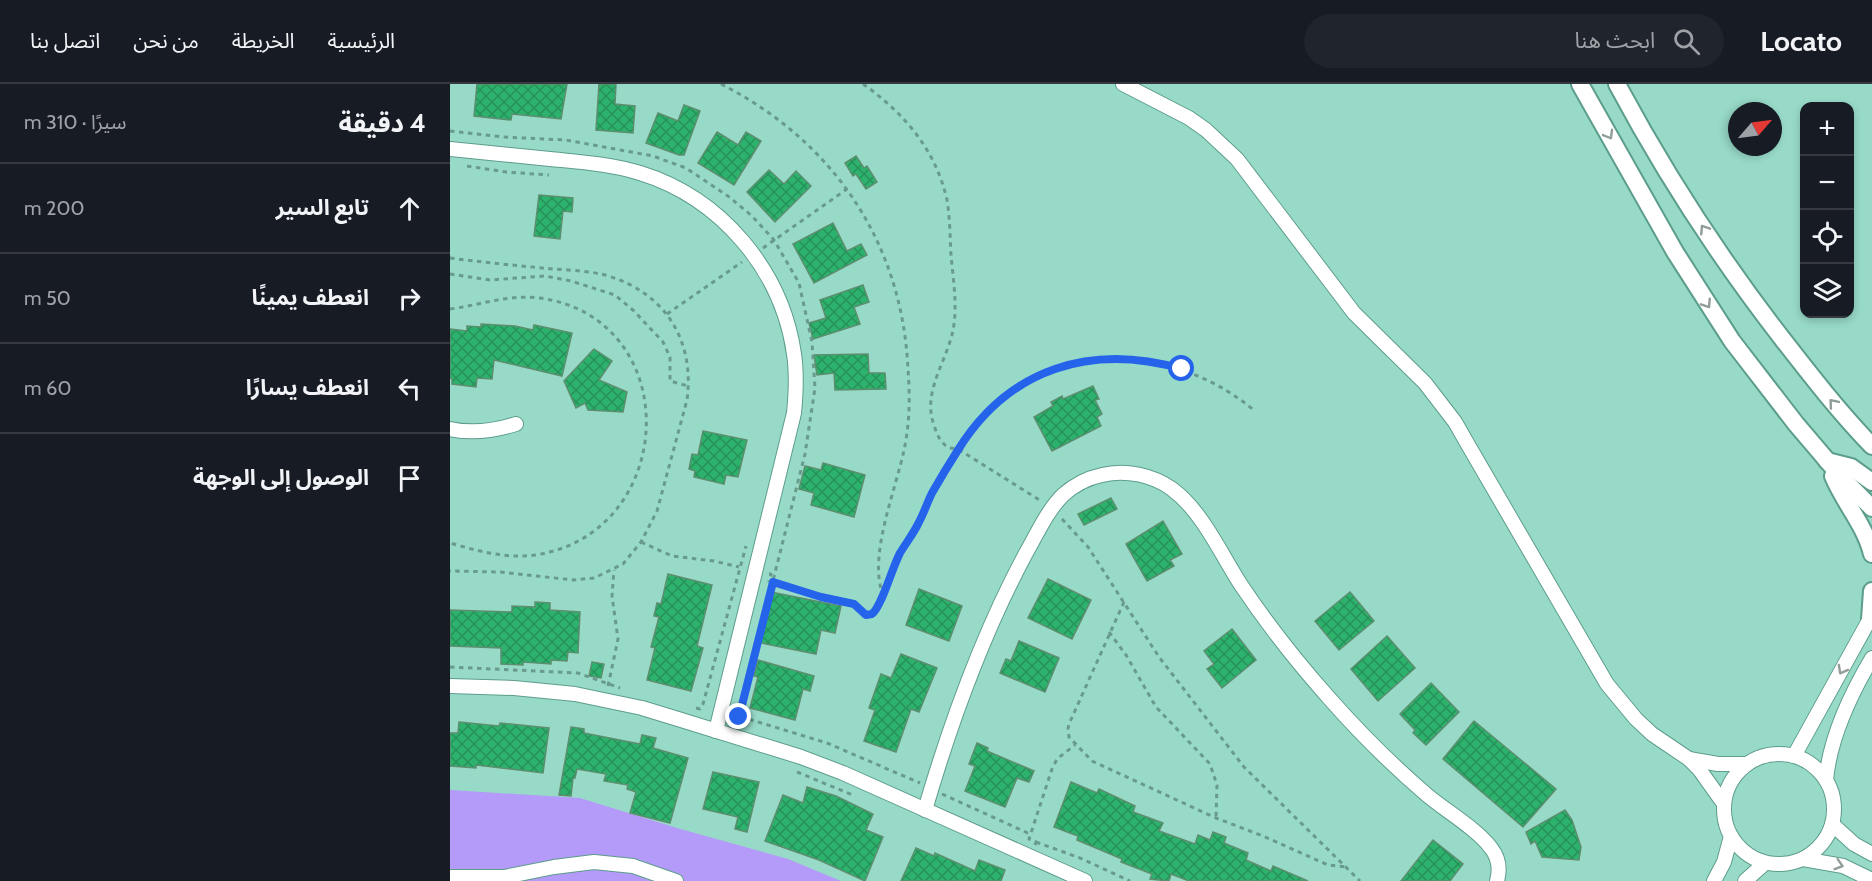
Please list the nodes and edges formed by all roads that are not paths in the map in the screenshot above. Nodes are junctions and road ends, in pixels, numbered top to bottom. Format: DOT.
graph roads {
  1 [pos="1123,84"];
  2 [pos="1580,84"];
  3 [pos="1617,84"];
  4 [pos="450,149"];
  5 [pos="516,424"];
  6 [pos="450,429"];
  7 [pos="1865,434"];
  8 [pos="1872,446"];
  9 [pos="1827,461"];
  10 [pos="1872,482"];
  11 [pos="1872,508"];
  12 [pos="1872,554"];
  13 [pos="1872,591"];
  14 [pos="1871,617"];
  15 [pos="1872,658"];
  16 [pos="450,686"];
  17 [pos="716,731"];
  18 [pos="1794,756"];
  19 [pos="1689,759"];
  20 [pos="1747,764"];
  21 [pos="1826,780"];
  22 [pos="1724,804"];
  23 [pos="925,810"];
  24 [pos="1832,825"];
  25 [pos="1731,836"];
  26 [pos="1872,854"];
  27 [pos="1803,859"];
  28 [pos="1765,863"];
  29 [pos="450,877"];
  30 [pos="1872,880"];
  31 [pos="676,881"];
  32 [pos="1085,881"];
  33 [pos="1497,881"];
  34 [pos="1714,881"];
  35 [pos="1745,881"];
  1 -- 19 [label="street"];
  2 -- 9 [label="street, one-way"];
  7 -- 3 [label="street, one-way"];
  4 -- 17 [label="street"];
  5 -- 6 [label="street"];
  7 -- 8 [label="street"];
  9 -- 10 [label="street"];
  9 -- 11 [label="street"];
  9 -- 12 [label="street"];
  13 -- 14 [label="street"];
  14 -- 18 [label="street, one-way"];
  15 -- 21 [label="street"];
  16 -- 17 [label="street"];
  17 -- 23 [label="street"];
  18 -- 20 [label="street"];
  18 -- 21 [label="street"];
  19 -- 20 [label="street"];
  19 -- 22 [label="street"];
  20 -- 22 [label="street"];
  21 -- 24 [label="street"];
  22 -- 25 [label="street"];
  23 -- 32 [label="street"];
  23 -- 33 [label="street"];
  24 -- 26 [label="street"];
  24 -- 27 [label="street"];
  25 -- 28 [label="street"];
  25 -- 34 [label="street"];
  27 -- 28 [label="street"];
  27 -- 30 [label="street, one-way"];
  28 -- 35 [label="street"];
  29 -- 31 [label="street"];
}
